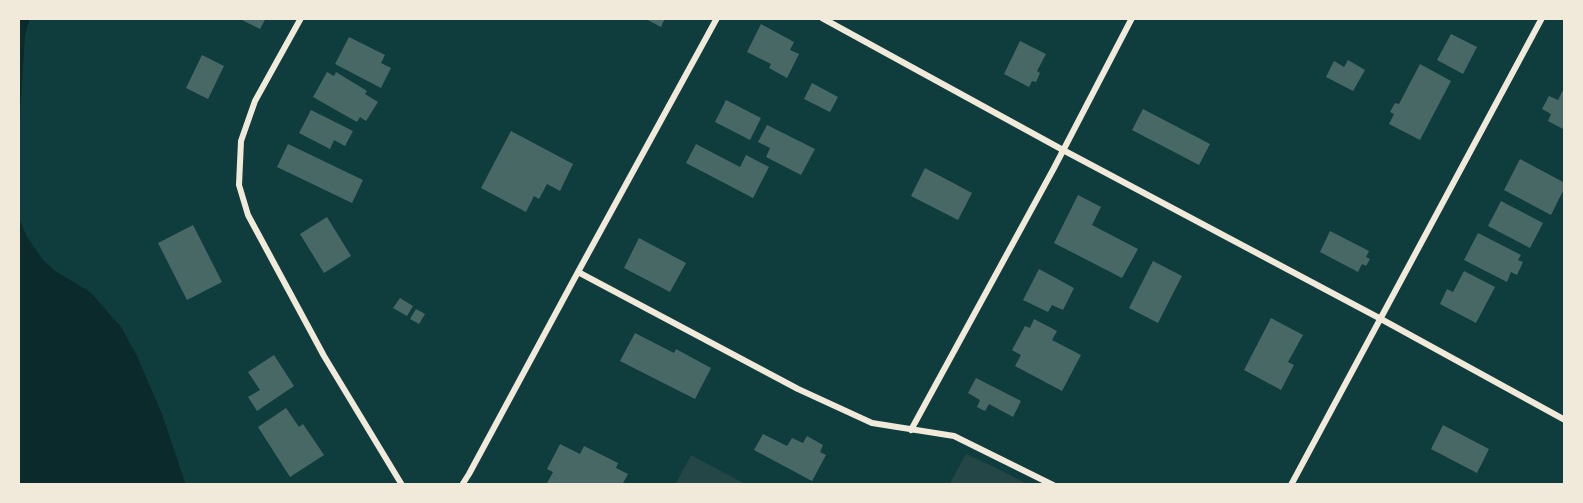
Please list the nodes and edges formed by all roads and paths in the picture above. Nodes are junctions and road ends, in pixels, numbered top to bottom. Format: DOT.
graph roads {
  1 [pos="301,18"];
  2 [pos="717,18"];
  3 [pos="822,18"];
  4 [pos="1132,18"];
  5 [pos="1542,18"];
  6 [pos="1063,150"];
  7 [pos="578,272"];
  8 [pos="1381,319"];
  9 [pos="1565,420"];
  10 [pos="911,430"];
  11 [pos="402,485"];
  12 [pos="462,485"];
  13 [pos="1053,485"];
  14 [pos="1292,485"];
  1 -- 11 [label="street"];
  2 -- 7 [label="street"];
  3 -- 6 [label="street"];
  4 -- 6 [label="street"];
  5 -- 8 [label="street"];
  6 -- 8 [label="street"];
  6 -- 10 [label="street"];
  7 -- 10 [label="street"];
  7 -- 12 [label="street"];
  8 -- 9 [label="street"];
  8 -- 14 [label="street"];
  10 -- 13 [label="street"];
}
